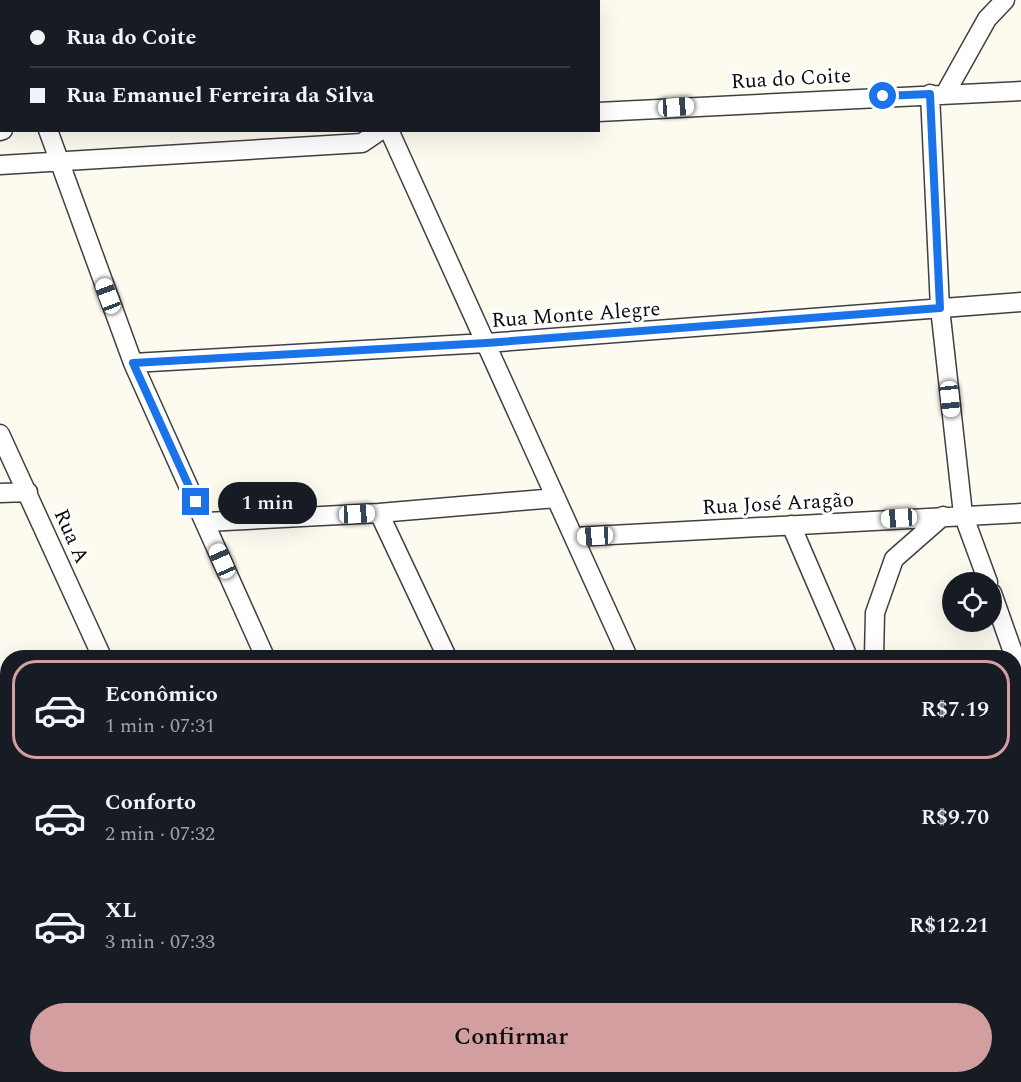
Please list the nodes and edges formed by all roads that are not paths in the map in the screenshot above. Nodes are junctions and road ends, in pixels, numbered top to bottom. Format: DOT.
graph roads {
  1 [pos="1005,0"];
  2 [pos="1021,91"];
  3 [pos="937,94"];
  4 [pos="600,112"];
  5 [pos="49,132"];
  6 [pos="378,132"];
  7 [pos="390,132"];
  8 [pos="58,161"];
  9 [pos="0,165"];
  10 [pos="1021,302"];
  11 [pos="940,308"];
  12 [pos="486,343"];
  13 [pos="133,363"];
  14 [pos="0,434"];
  15 [pos="28,492"];
  16 [pos="0,493"];
  17 [pos="556,498"];
  18 [pos="379,513"];
  19 [pos="1021,513"];
  20 [pos="963,514"];
  21 [pos="943,516"];
  22 [pos="206,522"];
  23 [pos="791,525"];
  24 [pos="574,537"];
  25 [pos="984,572"];
  26 [pos="1002,621"];
  27 [pos="99,650"];
  28 [pos="262,650"];
  29 [pos="444,650"];
  30 [pos="625,650"];
  31 [pos="845,650"];
  32 [pos="874,650"];
  33 [pos="1012,650"];
  1 -- 3 [label="street"];
  2 -- 3 [label="street, Rua do Coite"];
  3 -- 4 [label="street, Rua do Coite"];
  3 -- 11 [label="street"];
  5 -- 8 [label="street"];
  6 -- 8 [label="street"];
  7 -- 12 [label="street"];
  8 -- 9 [label="street"];
  8 -- 13 [label="street"];
  10 -- 11 [label="street, Rua Monte Alegre"];
  11 -- 12 [label="street, Rua Monte Alegre"];
  11 -- 20 [label="street"];
  12 -- 13 [label="street, Rua Monte Alegre"];
  12 -- 17 [label="street"];
  13 -- 22 [label="street"];
  14 -- 15 [label="street, Rua A"];
  15 -- 16 [label="street"];
  15 -- 27 [label="street, Rua A"];
  17 -- 18 [label="street"];
  17 -- 24 [label="street"];
  18 -- 22 [label="street"];
  18 -- 29 [label="street"];
  19 -- 20 [label="street, Rua José Aragão"];
  20 -- 21 [label="street, Rua José Aragão"];
  20 -- 25 [label="street"];
  21 -- 23 [label="street, Rua José Aragão"];
  21 -- 32 [label="street"];
  22 -- 28 [label="street"];
  23 -- 24 [label="street, Rua José Aragão"];
  23 -- 31 [label="street"];
  24 -- 30 [label="street"];
  26 -- 33 [label="street"];
}
